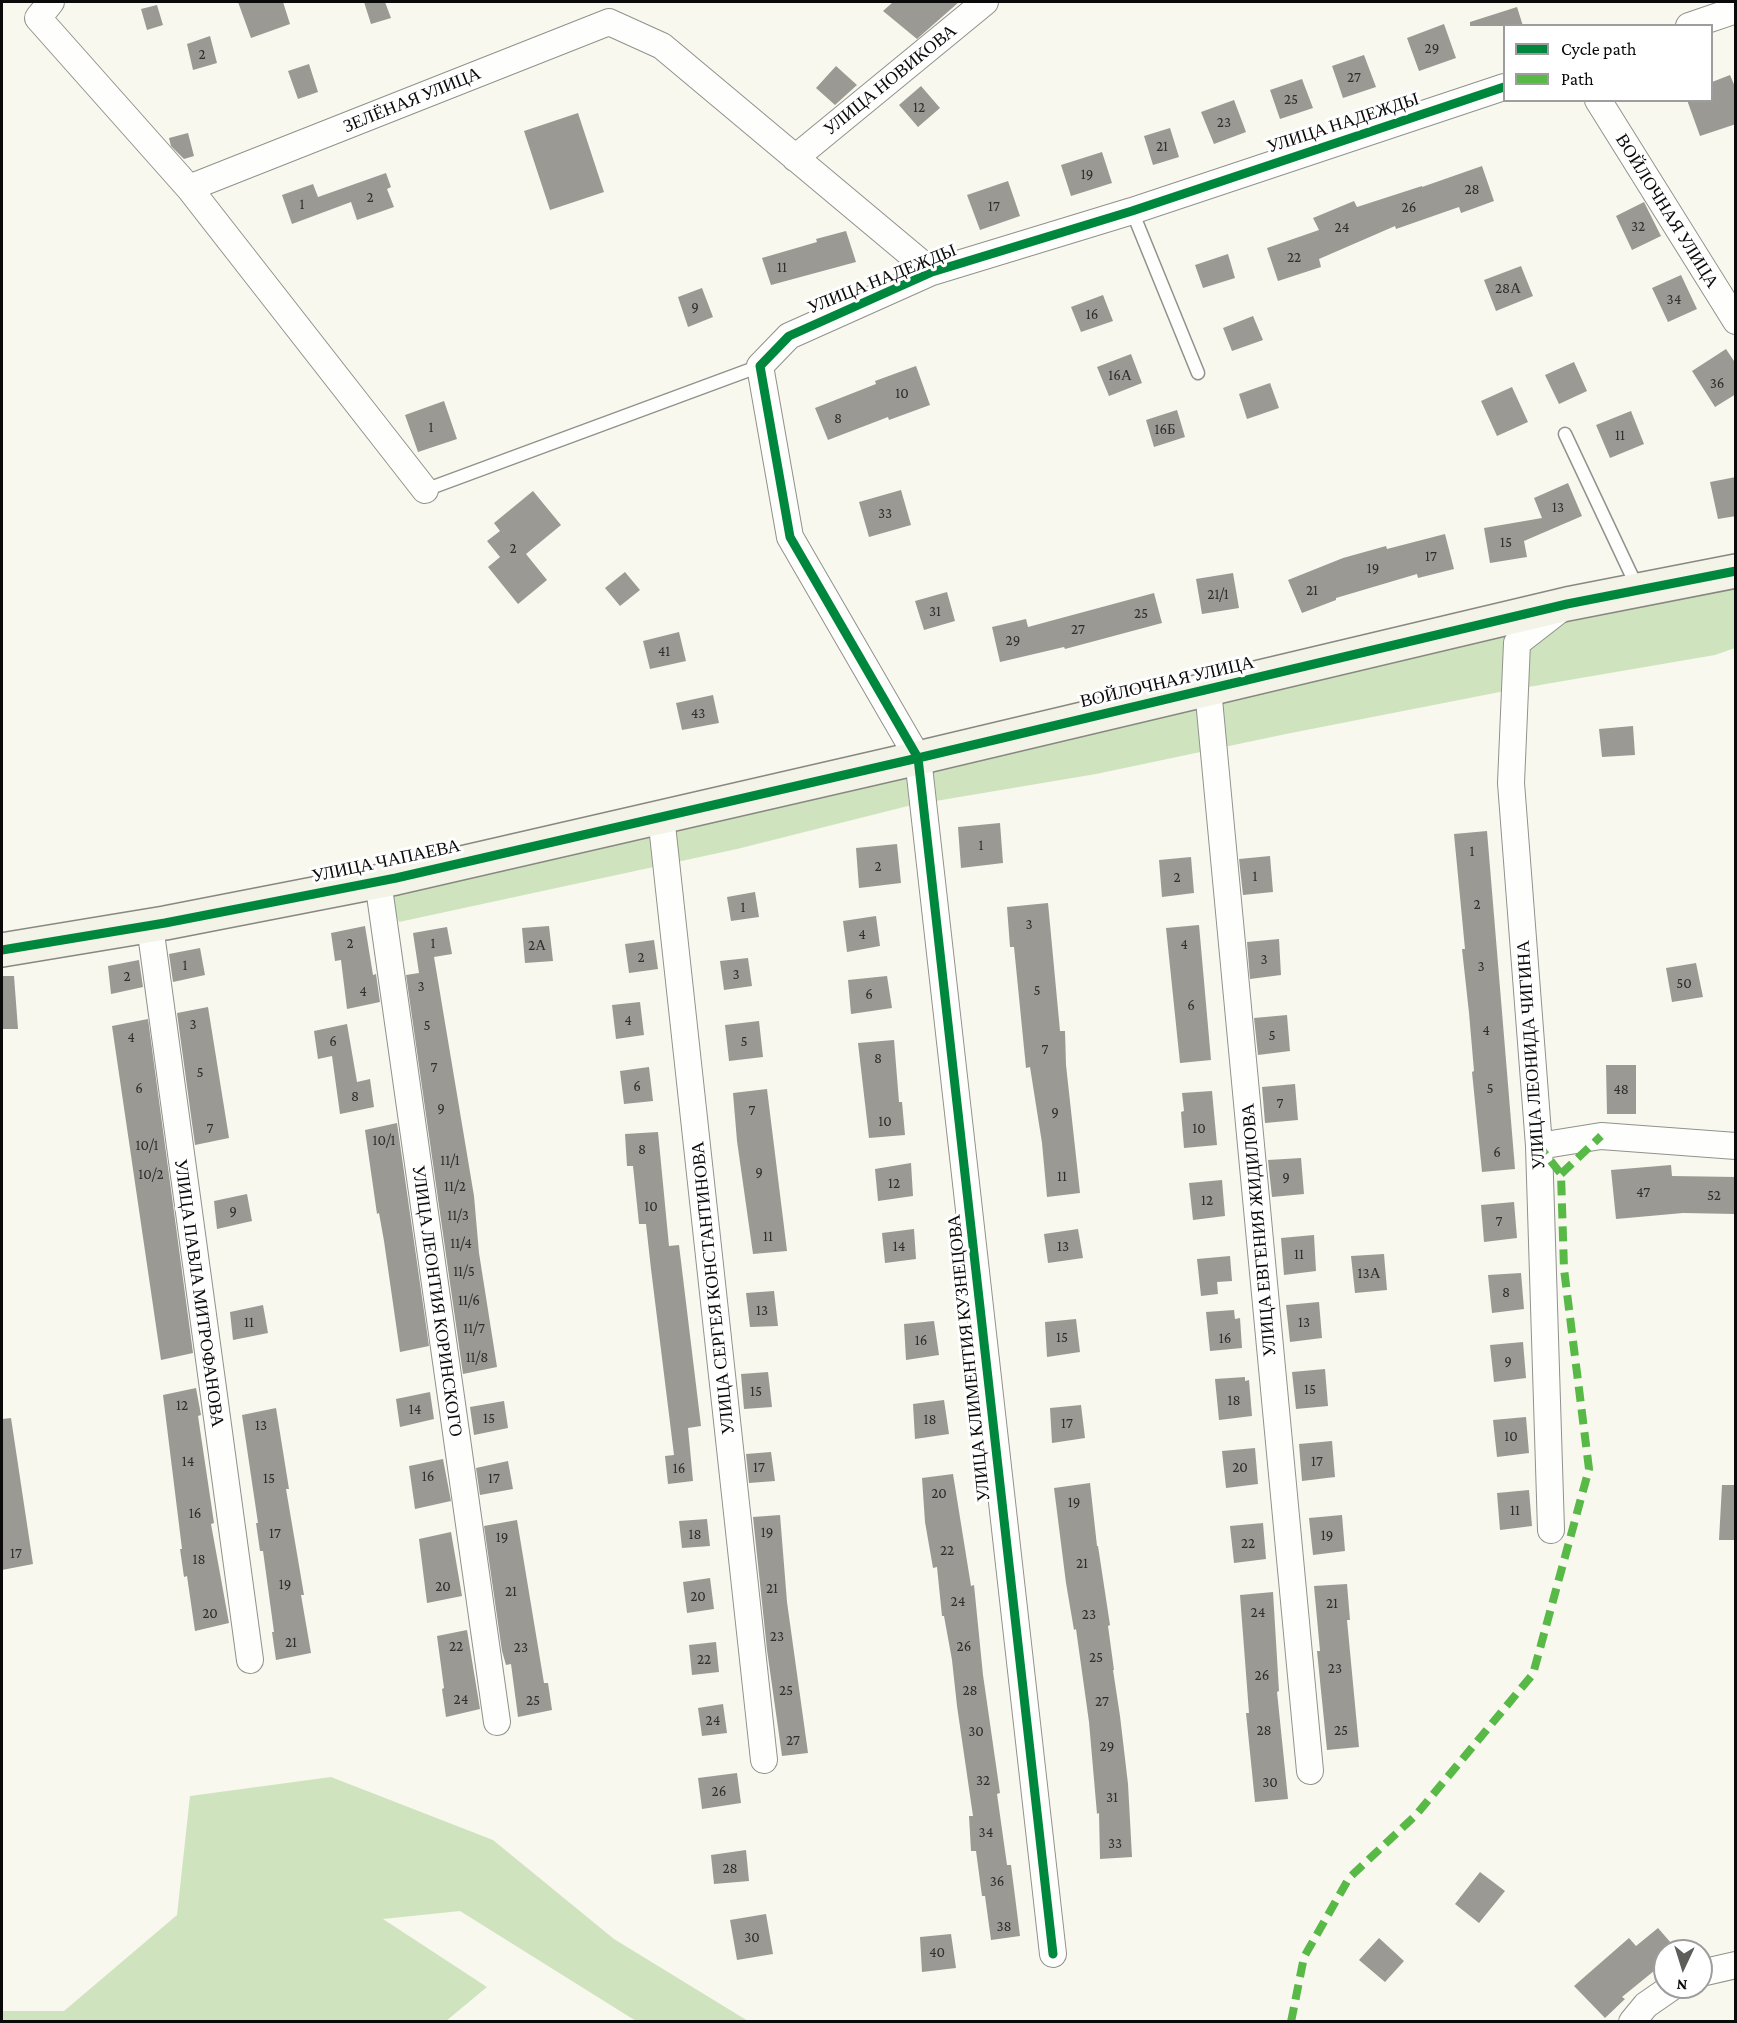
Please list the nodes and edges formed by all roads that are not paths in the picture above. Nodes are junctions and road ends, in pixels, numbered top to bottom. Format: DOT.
graph roads {
  1 [pos="51,2"];
  2 [pos="985,2"];
  3 [pos="1736,10"];
  4 [pos="1695,24"];
  5 [pos="1503,87"];
  6 [pos="1599,102"];
  7 [pos="795,158"];
  8 [pos="189,188"];
  9 [pos="1132,211"];
  10 [pos="932,272"];
  11 [pos="1736,321"];
  12 [pos="760,366"];
  13 [pos="1198,373"];
  14 [pos="1565,434"];
  15 [pos="424,490"];
  16 [pos="1736,571"];
  17 [pos="1638,590"];
  18 [pos="1567,604"];
  19 [pos="1208,689"];
  20 [pos="918,758"];
  21 [pos="774,791"];
  22 [pos="661,816"];
  23 [pos="378,881"];
  24 [pos="150,926"];
  25 [pos="2,950"];
  26 [pos="1539,1146"];
  27 [pos="1736,1146"];
  28 [pos="1551,1530"];
  29 [pos="250,1660"];
  30 [pos="497,1722"];
  31 [pos="764,1760"];
  32 [pos="1310,1771"];
  33 [pos="1053,1954"];
  34 [pos="1736,1965"];
  35 [pos="1713,1969"];
  36 [pos="1655,1999"];
  37 [pos="1632,2022"];
  1 -- 8 [label="street"];
  2 -- 7 [label="street, УЛИЦА НОВИКОВА"];
  3 -- 4 [label="street"];
  5 -- 9 [label="street, УЛИЦА НАДЕЖДЫ"];
  6 -- 11 [label="street, ВОЙЛОЧНАЯ УЛИЦА"];
  7 -- 8 [label="street, ЗЕЛЁНАЯ УЛИЦА"];
  7 -- 10 [label="street, ЗЕЛЁНАЯ УЛИЦА"];
  8 -- 15 [label="street"];
  9 -- 10 [label="street, УЛИЦА НАДЕЖДЫ"];
  9 -- 13 [label="lane"];
  10 -- 12 [label="street, УЛИЦА НАДЕЖДЫ"];
  12 -- 15 [label="lane"];
  12 -- 20 [label="street"];
  14 -- 17 [label="lane"];
  16 -- 17 [label="street, ВОЙЛОЧНАЯ УЛИЦА"];
  17 -- 18 [label="street, ВОЙЛОЧНАЯ УЛИЦА"];
  18 -- 19 [label="street, ВОЙЛОЧНАЯ УЛИЦА"];
  18 -- 26 [label="street, УЛИЦА ЛЕОНИДА ЧИГИНА"];
  19 -- 20 [label="street, ВОЙЛОЧНАЯ УЛИЦА"];
  19 -- 32 [label="street, УЛИЦА ЕВГЕНИЯ ЖИДИЛОВА"];
  20 -- 21 [label="street, ВОЙЛОЧНАЯ УЛИЦА"];
  20 -- 33 [label="street, УЛИЦА КЛИМЕНТИЯ КУЗНЕЦОВА"];
  21 -- 22 [label="street, УЛИЦА ЧАПАЕВА"];
  22 -- 23 [label="street, УЛИЦА ЧАПАЕВА"];
  22 -- 31 [label="street, УЛИЦА СЕРГЕЯ КОНСТАНТИНОВА"];
  23 -- 24 [label="street, УЛИЦА ЧАПАЕВА"];
  23 -- 30 [label="street, УЛИЦА ЛЕОНТИЯ КОРИНСКОГО"];
  24 -- 25 [label="street, УЛИЦА ЧАПАЕВА"];
  24 -- 29 [label="street, УЛИЦА ПАВЛА МИТРОФАНОВА"];
  26 -- 27 [label="street"];
  26 -- 28 [label="street, УЛИЦА ЛЕОНИДА ЧИГИНА"];
  34 -- 35 [label="street"];
  36 -- 37 [label="street"];
}
